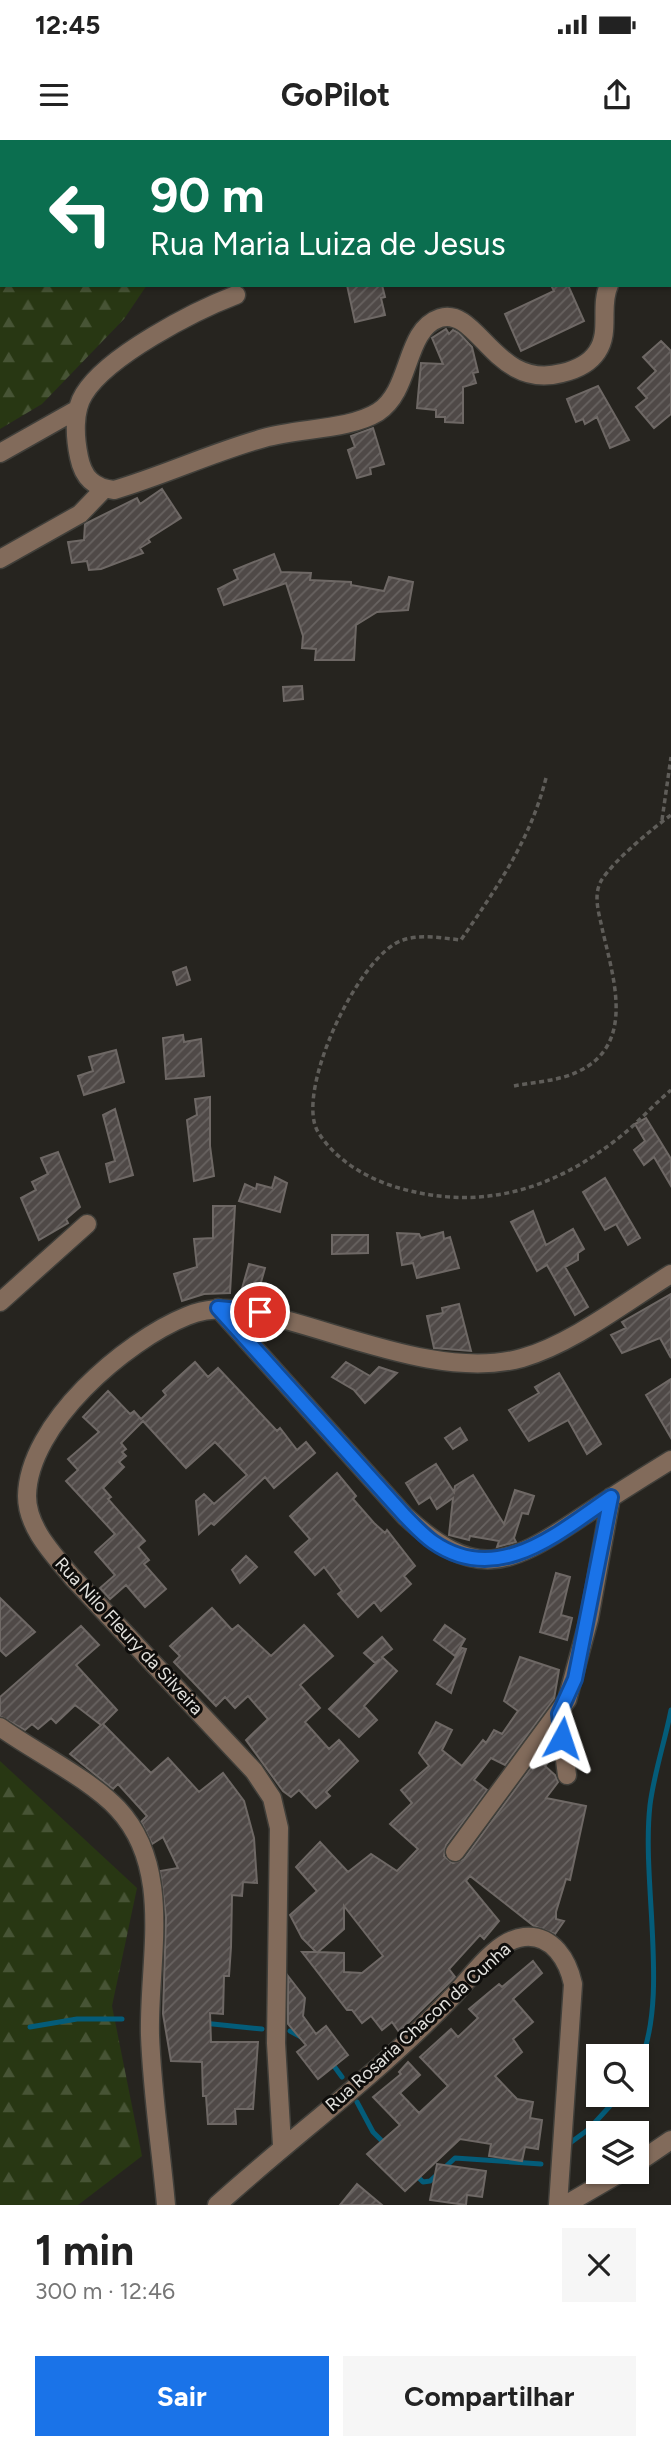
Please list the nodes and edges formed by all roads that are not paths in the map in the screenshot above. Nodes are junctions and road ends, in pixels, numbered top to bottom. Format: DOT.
graph roads {
  1 [pos="609,287"];
  2 [pos="236,295"];
  3 [pos="78,409"];
  4 [pos="0,453"];
  5 [pos="104,489"];
  6 [pos="0,559"];
  7 [pos="87,1224"];
  8 [pos="671,1274"];
  9 [pos="0,1302"];
  10 [pos="218,1308"];
  11 [pos="671,1460"];
  12 [pos="611,1497"];
  13 [pos="559,1714"];
  14 [pos="0,1727"];
  15 [pos="567,1775"];
  16 [pos="455,1852"];
  17 [pos="671,2140"];
  18 [pos="282,2146"];
  19 [pos="649,2155"];
  20 [pos="601,2184"];
  21 [pos="166,2205"];
  22 [pos="217,2205"];
  23 [pos="558,2205"];
  24 [pos="565,2205"];
  1 -- 5 [label="street"];
  2 -- 3 [label="street"];
  3 -- 4 [label="street"];
  3 -- 5 [label="street"];
  5 -- 6 [label="street"];
  7 -- 9 [label="street"];
  8 -- 10 [label="street, Rua Nilo Fleury da Silveira"];
  10 -- 12 [label="street"];
  10 -- 18 [label="street, Rua Nilo Fleury da Silveira"];
  11 -- 12 [label="street"];
  12 -- 13 [label="street"];
  13 -- 15 [label="street"];
  13 -- 16 [label="street"];
  14 -- 21 [label="street"];
  17 -- 19 [label="street"];
  18 -- 22 [label="street, Rua Rosaria Chacon da Cunha"];
  18 -- 23 [label="street, Rua Rosaria Chacon da Cunha"];
  20 -- 24 [label="street"];
}
